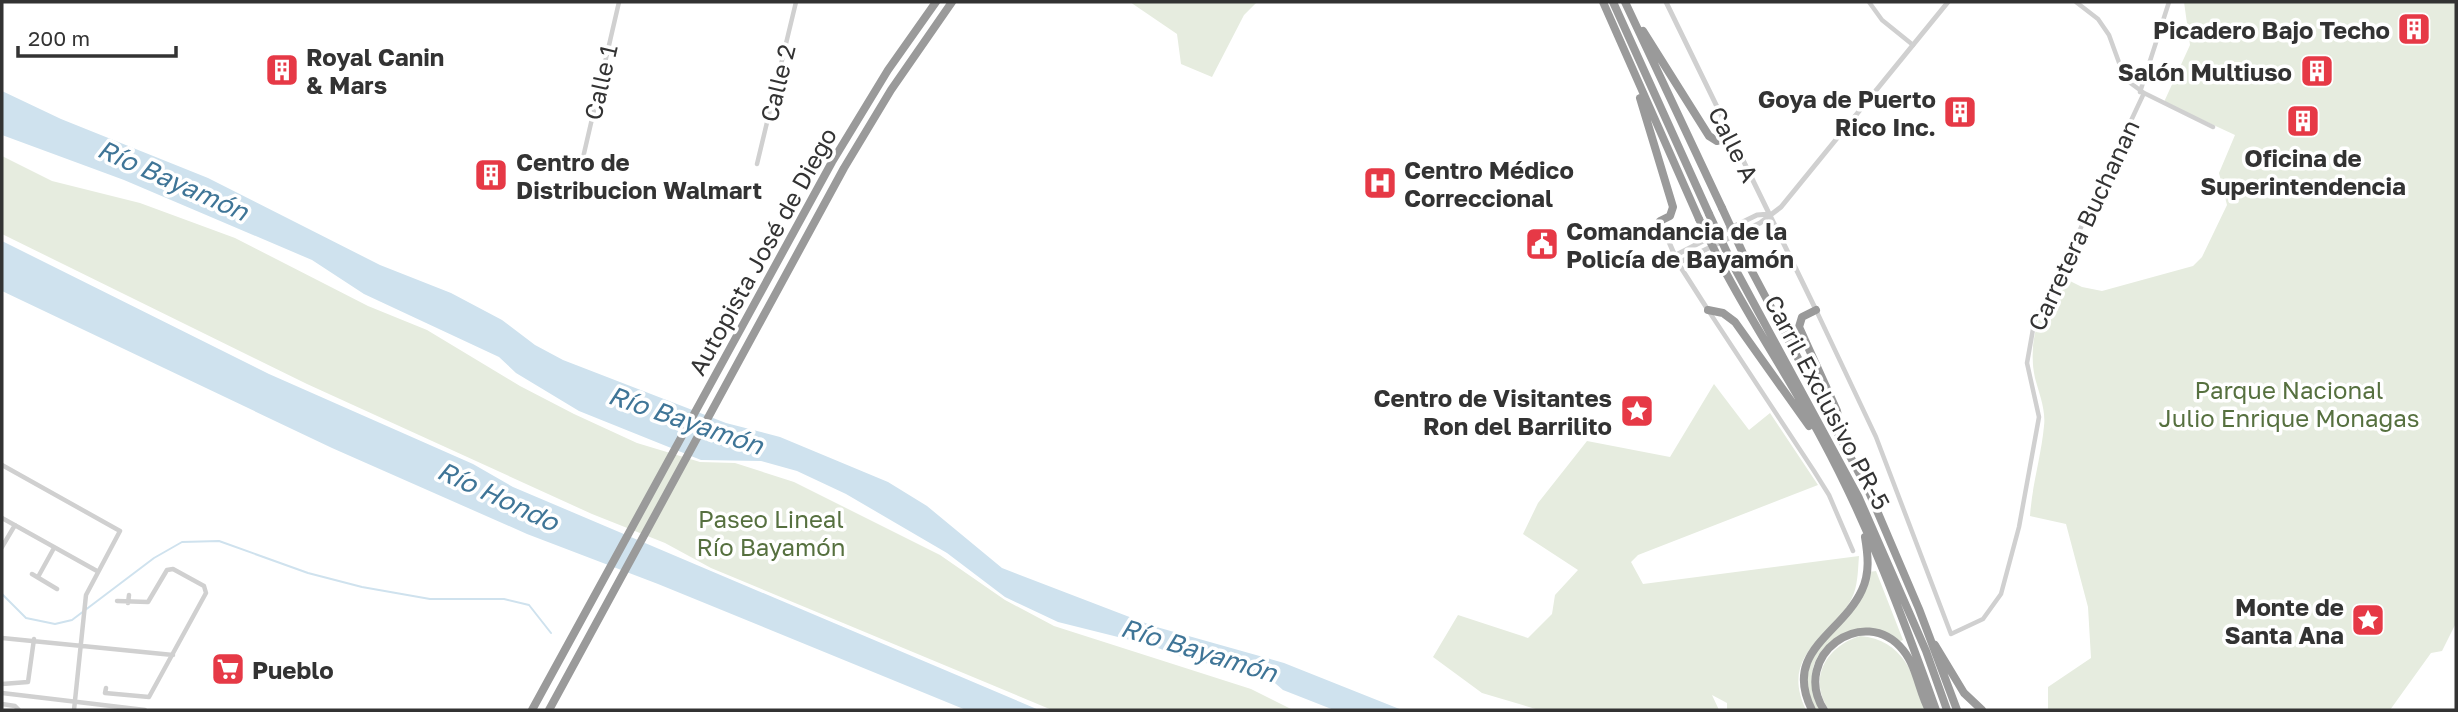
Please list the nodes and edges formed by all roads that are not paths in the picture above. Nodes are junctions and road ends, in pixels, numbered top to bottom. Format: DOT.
graph roads {
  1 [pos="619,2"];
  2 [pos="796,2"];
  3 [pos="935,2"];
  4 [pos="954,2"];
  5 [pos="1603,2"];
  6 [pos="1613,2"];
  7 [pos="1625,2"];
  8 [pos="1666,2"];
  9 [pos="1869,2"];
  10 [pos="1948,2"];
  11 [pos="2076,2"];
  12 [pos="2169,2"];
  13 [pos="1636,24"];
  14 [pos="1913,45"];
  15 [pos="1639,85"];
  16 [pos="2142,93"];
  17 [pos="2213,127"];
  18 [pos="1729,136"];
  19 [pos="582,162"];
  20 [pos="757,164"];
  21 [pos="1770,214"];
  22 [pos="1660,221"];
  23 [pos="1674,256"];
  24 [pos="1678,263"];
  25 [pos="1708,310"];
  26 [pos="1816,310"];
  27 [pos="1822,439"];
  28 [pos="1843,440"];
  29 [pos="2,465"];
  30 [pos="2,518"];
  31 [pos="15,525"];
  32 [pos="1864,527"];
  33 [pos="2,547"];
  34 [pos="54,548"];
  35 [pos="1853,551"];
  36 [pos="97,571"];
  37 [pos="32,574"];
  38 [pos="38,577"];
  39 [pos="57,589"];
  40 [pos="129,595"];
  41 [pos="117,601"];
  42 [pos="128,603"];
  43 [pos="594,626"];
  44 [pos="1951,634"];
  45 [pos="1930,637"];
  46 [pos="2,638"];
  47 [pos="34,639"];
  48 [pos="82,643"];
  49 [pos="173,654"];
  50 [pos="2,684"];
  51 [pos="106,688"];
  52 [pos="2,693"];
  53 [pos="75,702"];
  54 [pos="2,704"];
  55 [pos="19,710"];
  56 [pos="74,710"];
  57 [pos="145,710"];
  58 [pos="532,710"];
  59 [pos="544,710"];
  60 [pos="549,710"];
  61 [pos="1812,710"];
  62 [pos="1825,710"];
  63 [pos="1929,710"];
  64 [pos="1936,710"];
  65 [pos="1947,710"];
  66 [pos="1956,710"];
  67 [pos="1982,710"];
  1 -- 19 [label="street, Calle 1"];
  2 -- 20 [label="street, Calle 2"];
  3 -- 58 [label="highway, Autopista José de Diego"];
  4 -- 43 [label="highway, Autopista José de Diego"];
  5 -- 15 [label="highway"];
  6 -- 65 [label="highway, Carril Exclusivo PR-5, bridge"];
  7 -- 13 [label="highway"];
  8 -- 18 [label="street, Calle A"];
  9 -- 14 [label="street"];
  10 -- 14 [label="street"];
  11 -- 16 [label="street"];
  12 -- 16 [label="street, Carretera Buchanan"];
  13 -- 18 [label="highway"];
  13 -- 28 [label="highway, bridge"];
  14 -- 21 [label="street"];
  15 -- 22 [label="highway"];
  15 -- 27 [label="highway, bridge"];
  16 -- 17 [label="street"];
  16 -- 44 [label="street, Carretera Buchanan"];
  18 -- 21 [label="street, Calle A"];
  21 -- 23 [label="street"];
  21 -- 24 [label="street"];
  21 -- 26 [label="street, Calle A"];
  22 -- 23 [label="street"];
  23 -- 24 [label="street"];
  24 -- 25 [label="street"];
  25 -- 27 [label="highway"];
  25 -- 35 [label="street"];
  26 -- 28 [label="highway"];
  26 -- 44 [label="street, Calle A"];
  27 -- 32 [label="highway"];
  28 -- 45 [label="highway"];
  29 -- 36 [label="street"];
  30 -- 31 [label="street"];
  31 -- 33 [label="street"];
  31 -- 34 [label="street"];
  32 -- 61 [label="highway"];
  32 -- 64 [label="highway"];
  34 -- 36 [label="street"];
  34 -- 38 [label="street"];
  36 -- 48 [label="street"];
  37 -- 38 [label="street"];
  38 -- 39 [label="street"];
  40 -- 42 [label="street"];
  41 -- 42 [label="street"];
  42 -- 49 [label="street"];
  43 -- 59 [label="highway"];
  43 -- 60 [label="highway, Autopista José de Diego"];
  45 -- 66 [label="highway"];
  45 -- 67 [label="highway"];
  46 -- 47 [label="street"];
  47 -- 48 [label="street"];
  47 -- 50 [label="street"];
  48 -- 49 [label="street"];
  48 -- 53 [label="street"];
  49 -- 51 [label="street"];
  52 -- 53 [label="street"];
  53 -- 56 [label="street"];
  53 -- 57 [label="street"];
  54 -- 55 [label="street"];
  62 -- 63 [label="highway"];
}
